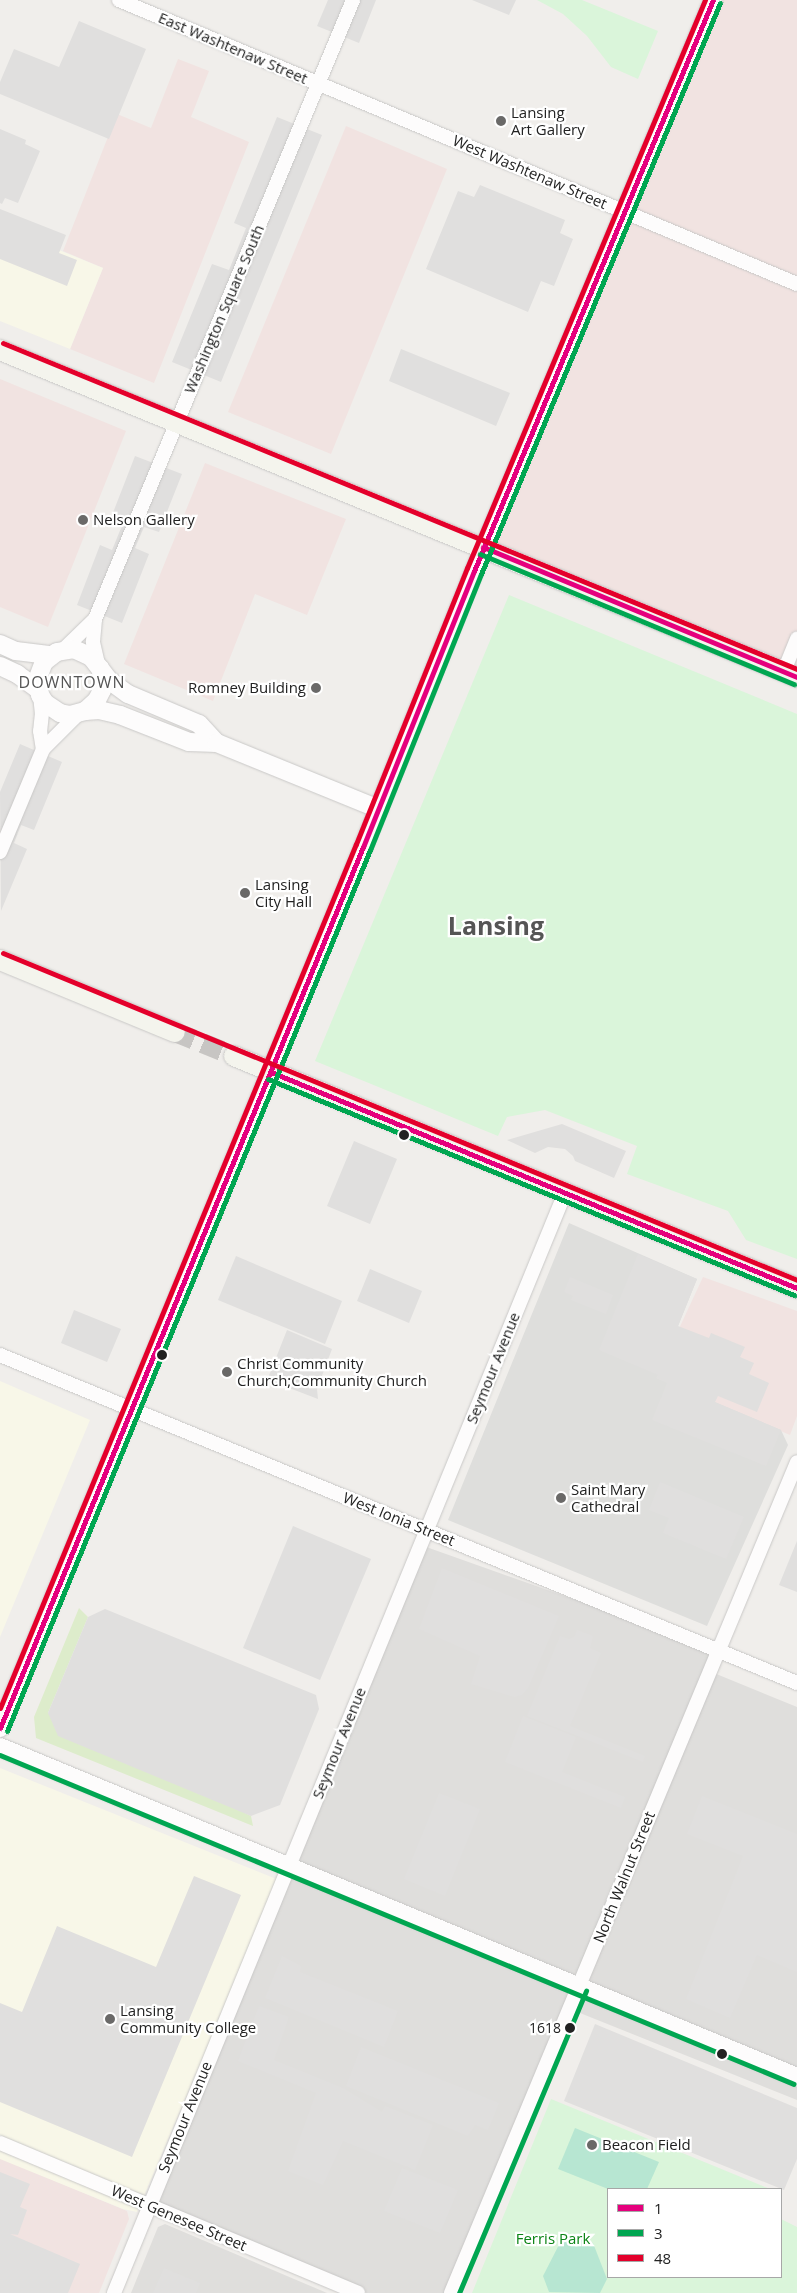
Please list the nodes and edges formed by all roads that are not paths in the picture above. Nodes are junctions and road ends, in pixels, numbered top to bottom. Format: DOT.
graph roads {
  1 [pos="119,0"];
  2 [pos="353,0"];
  3 [pos="713,0"];
  4 [pos="318,84"];
  5 [pos="624,212"];
  6 [pos="797,284"];
  7 [pos="0,350"];
  8 [pos="177,420"];
  9 [pos="483,547"];
  10 [pos="96,618"];
  11 [pos="797,638"];
  12 [pos="0,644"];
  13 [pos="57,652"];
  14 [pos="0,666"];
  15 [pos="99,666"];
  16 [pos="790,674"];
  17 [pos="39,692"];
  18 [pos="82,712"];
  19 [pos="217,742"];
  20 [pos="44,749"];
  21 [pos="379,808"];
  22 [pos="0,852"];
  23 [pos="0,960"];
  24 [pos="175,1032"];
  25 [pos="234,1056"];
  26 [pos="271,1072"];
  27 [pos="566,1193"];
  28 [pos="797,1288"];
  29 [pos="0,1355"];
  30 [pos="131,1408"];
  31 [pos="797,1462"];
  32 [pos="427,1530"];
  33 [pos="717,1650"];
  34 [pos="797,1683"];
  35 [pos="0,1728"];
  36 [pos="0,1747"];
  37 [pos="288,1867"];
  38 [pos="578,1988"];
  39 [pos="797,2077"];
  40 [pos="0,2143"];
  41 [pos="149,2206"];
  42 [pos="114,2293"];
  43 [pos="358,2293"];
  44 [pos="451,2293"];
  1 -- 4 [label="street, East Washtenaw Street"];
  2 -- 4 [label="street, Washington Square South"];
  3 -- 5 [label="street"];
  4 -- 5 [label="street, West Washtenaw Street"];
  4 -- 8 [label="street, Washington Square South"];
  5 -- 6 [label="street, West Washtenaw Street"];
  5 -- 9 [label="street"];
  7 -- 8 [label="main road"];
  8 -- 9 [label="main road"];
  8 -- 10 [label="street, Washington Square South"];
  9 -- 16 [label="main road"];
  9 -- 21 [label="street"];
  10 -- 13 [label="street, Washington Square South"];
  10 -- 15 [label="street, Washington Square South"];
  11 -- 16 [label="street"];
  12 -- 13 [label="street"];
  13 -- 15 [label="street"];
  13 -- 17 [label="street"];
  14 -- 17 [label="street"];
  15 -- 18 [label="street"];
  15 -- 19 [label="street"];
  17 -- 18 [label="street"];
  17 -- 20 [label="street"];
  18 -- 19 [label="street"];
  18 -- 20 [label="street"];
  19 -- 21 [label="street"];
  20 -- 22 [label="street"];
  21 -- 26 [label="street"];
  23 -- 24 [label="main road"];
  25 -- 26 [label="main road"];
  26 -- 27 [label="main road"];
  26 -- 30 [label="street"];
  27 -- 28 [label="main road"];
  27 -- 32 [label="street, Seymour Avenue"];
  29 -- 30 [label="street, West Ionia Street"];
  30 -- 32 [label="street, West Ionia Street"];
  30 -- 35 [label="street"];
  31 -- 33 [label="street, North Walnut Street"];
  32 -- 33 [label="street, West Ionia Street"];
  32 -- 37 [label="street, Seymour Avenue"];
  33 -- 34 [label="street, West Ionia Street"];
  33 -- 38 [label="street, North Walnut Street"];
  36 -- 37 [label="street"];
  37 -- 38 [label="street"];
  37 -- 41 [label="street, Seymour Avenue"];
  38 -- 39 [label="street"];
  38 -- 44 [label="street, North Walnut Street"];
  40 -- 41 [label="street, West Genesee Street"];
  41 -- 42 [label="street, Seymour Avenue"];
  41 -- 43 [label="street, West Genesee Street"];
}
